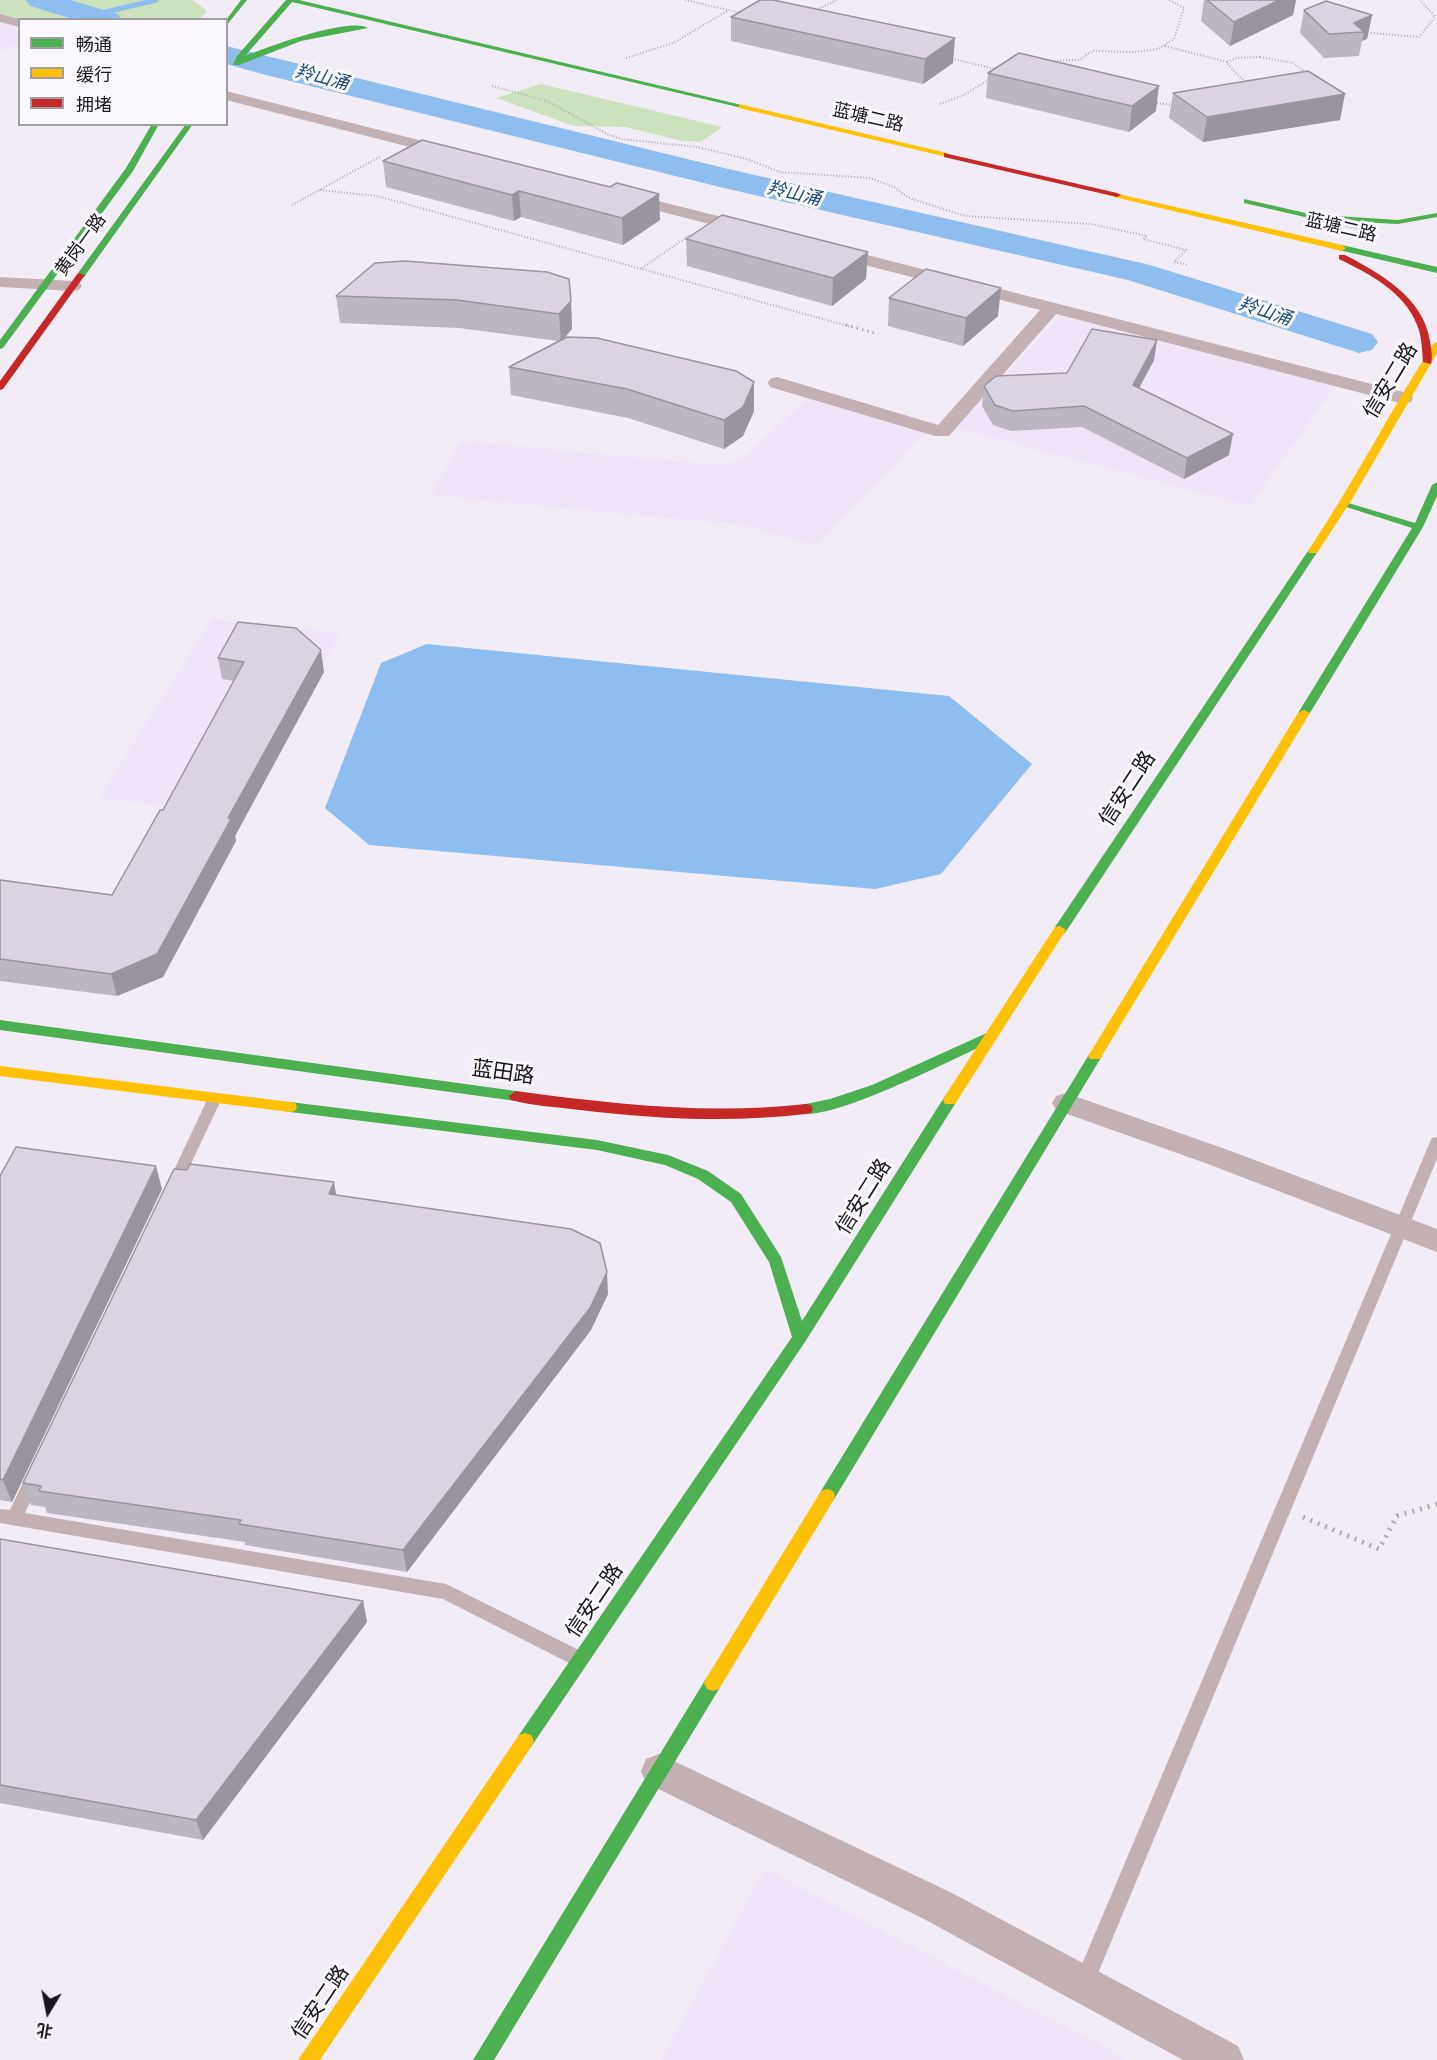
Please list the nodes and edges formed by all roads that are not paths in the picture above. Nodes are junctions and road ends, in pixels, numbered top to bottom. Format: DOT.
graph roads {
  1 [pos="244,0"];
  2 [pos="290,0"];
  3 [pos="0,18"];
  4 [pos="228,21"];
  5 [pos="18,22"];
  6 [pos="420,32"];
  7 [pos="236,63"];
  8 [pos="228,73"];
  9 [pos="228,96"];
  10 [pos="155,126"];
  11 [pos="189,126"];
  12 [pos="464,156"];
  13 [pos="611,194"];
  14 [pos="1230,197"];
  15 [pos="1437,215"];
  16 [pos="1310,216"];
  17 [pos="769,235"];
  18 [pos="1389,235"];
  19 [pos="1305,238"];
  20 [pos="814,246"];
  21 [pos="1437,270"];
  22 [pos="0,282"];
  23 [pos="44,286"];
  24 [pos="73,286"];
  25 [pos="1052,307"];
  26 [pos="1437,345"];
  27 [pos="0,346"];
  28 [pos="1428,362"];
  29 [pos="777,383"];
  30 [pos="0,387"];
  31 [pos="1404,398"];
  32 [pos="1437,485"];
  33 [pos="1345,505"];
  34 [pos="1418,527"];
  35 [pos="0,1025"];
  36 [pos="989,1037"];
  37 [pos="0,1071"];
  38 [pos="215,1098"];
  39 [pos="1066,1103"];
  40 [pos="1437,1142"];
  41 [pos="164,1206"];
  42 [pos="1401,1227"];
  43 [pos="1437,1241"];
  44 [pos="800,1338"];
  45 [pos="40,1465"];
  46 [pos="7,1517"];
  47 [pos="580,1660"];
  48 [pos="659,1771"];
  49 [pos="1084,1984"];
  50 [pos="308,2060"];
  51 [pos="483,2060"];
  52 [pos="1224,2060"];
  1 -- 4 [label="main road"];
  2 -- 6 [label="main road, 蓝塘二路"];
  2 -- 7 [label="main road"];
  3 -- 5 [label="street"];
  6 -- 7 [label="main road"];
  6 -- 19 [label="main road, 蓝塘二路"];
  7 -- 8 [label="main road"];
  9 -- 12 [label="street"];
  10 -- 23 [label="main road, 黄岗一路"];
  11 -- 24 [label="main road, 黄岗一路"];
  13 -- 17 [label="street"];
  14 -- 16 [label="main road, 蓝塘二路"];
  15 -- 16 [label="main road"];
  16 -- 18 [label="main road, 蓝塘二路"];
  19 -- 21 [label="main road, 蓝塘二路"];
  19 -- 28 [label="main road"];
  20 -- 25 [label="street"];
  22 -- 23 [label="street"];
  23 -- 24 [label="street"];
  23 -- 27 [label="main road, 黄岗一路"];
  24 -- 30 [label="main road, 黄岗一路"];
  25 -- 29 [label="street"];
  25 -- 31 [label="street"];
  26 -- 28 [label="main road, 信安二路"];
  28 -- 31 [label="main road, 信安二路"];
  31 -- 33 [label="main road, 信安二路"];
  32 -- 34 [label="main road"];
  33 -- 34 [label="main road"];
  33 -- 36 [label="main road, 信安二路"];
  34 -- 39 [label="main road"];
  35 -- 36 [label="main road, 蓝田路"];
  36 -- 44 [label="main road, 信安二路"];
  37 -- 38 [label="main road"];
  38 -- 41 [label="lane"];
  38 -- 44 [label="main road"];
  39 -- 42 [label="street"];
  39 -- 48 [label="main road"];
  40 -- 42 [label="lane"];
  42 -- 43 [label="street"];
  42 -- 49 [label="lane"];
  44 -- 47 [label="main road, 信安二路"];
  45 -- 46 [label="lane"];
  46 -- 47 [label="lane"];
  47 -- 50 [label="main road, 信安二路"];
  48 -- 49 [label="street"];
  48 -- 51 [label="main road"];
  49 -- 52 [label="street"];
}
